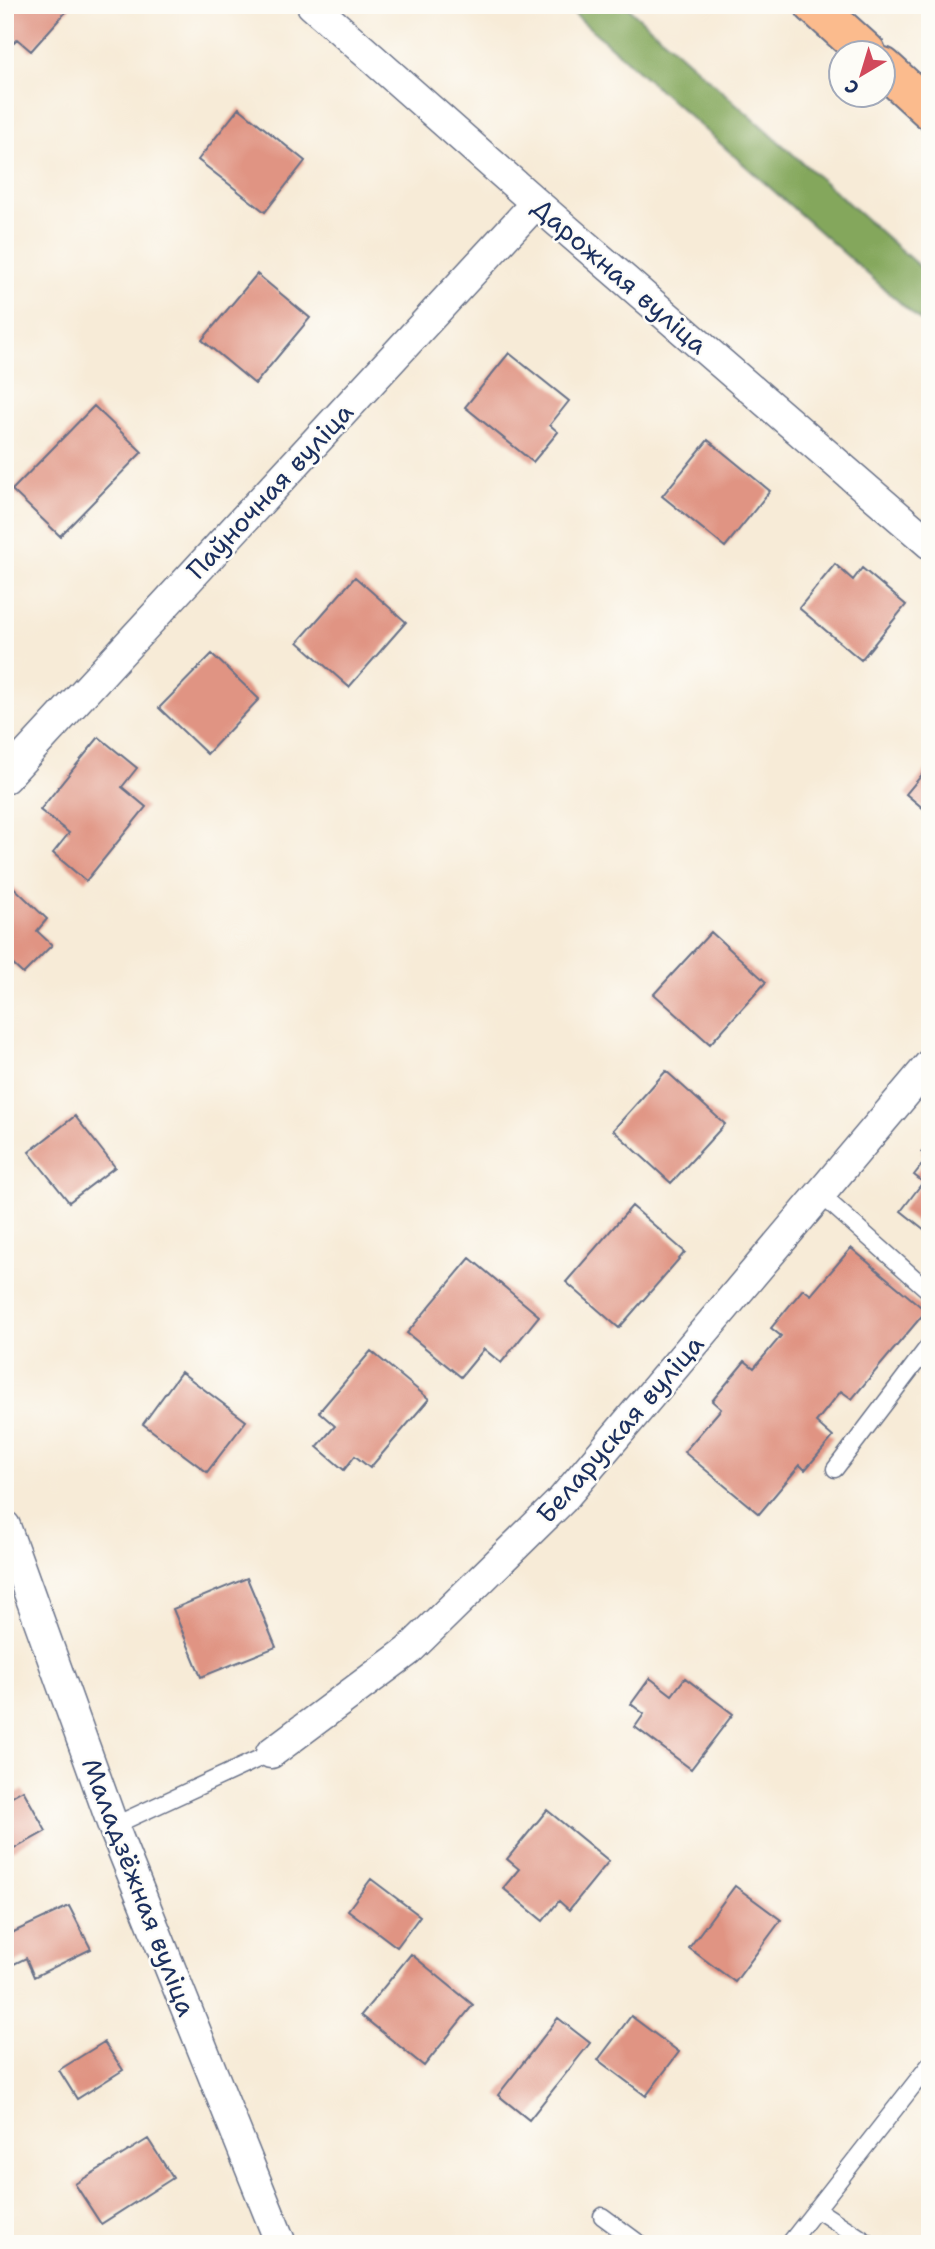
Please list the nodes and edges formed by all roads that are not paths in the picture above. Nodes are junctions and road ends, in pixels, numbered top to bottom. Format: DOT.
graph roads {
  1 [pos="312,5"];
  2 [pos="814,5"];
  3 [pos="851,38"];
  4 [pos="897,80"];
  5 [pos="930,110"];
  6 [pos="536,203"];
  7 [pos="930,544"];
  8 [pos="5,778"];
  9 [pos="930,1064"];
  10 [pos="820,1194"];
  11 [pos="930,1292"];
  12 [pos="930,1344"];
  13 [pos="835,1469"];
  14 [pos="5,1527"];
  15 [pos="271,1753"];
  16 [pos="113,1826"];
  17 [pos="930,2064"];
  18 [pos="816,2209"];
  19 [pos="603,2216"];
  20 [pos="281,2244"];
  21 [pos="640,2244"];
  22 [pos="789,2244"];
  23 [pos="870,2244"];
  1 -- 6 [label="street, Дарожная вуліца"];
  2 -- 3 [label="main road"];
  4 -- 5 [label="main road"];
  6 -- 7 [label="street, Дарожная вуліца"];
  6 -- 8 [label="street, Паўночная вуліца"];
  9 -- 10 [label="street, Беларуская вуліца"];
  10 -- 11 [label="lane"];
  10 -- 15 [label="street, Беларуская вуліца"];
  12 -- 13 [label="lane"];
  14 -- 16 [label="street, Маладзёжная вуліца"];
  15 -- 16 [label="lane"];
  16 -- 20 [label="street, Маладзёжная вуліца"];
  17 -- 18 [label="lane"];
  18 -- 22 [label="lane"];
  18 -- 23 [label="lane"];
  19 -- 21 [label="lane"];
}
